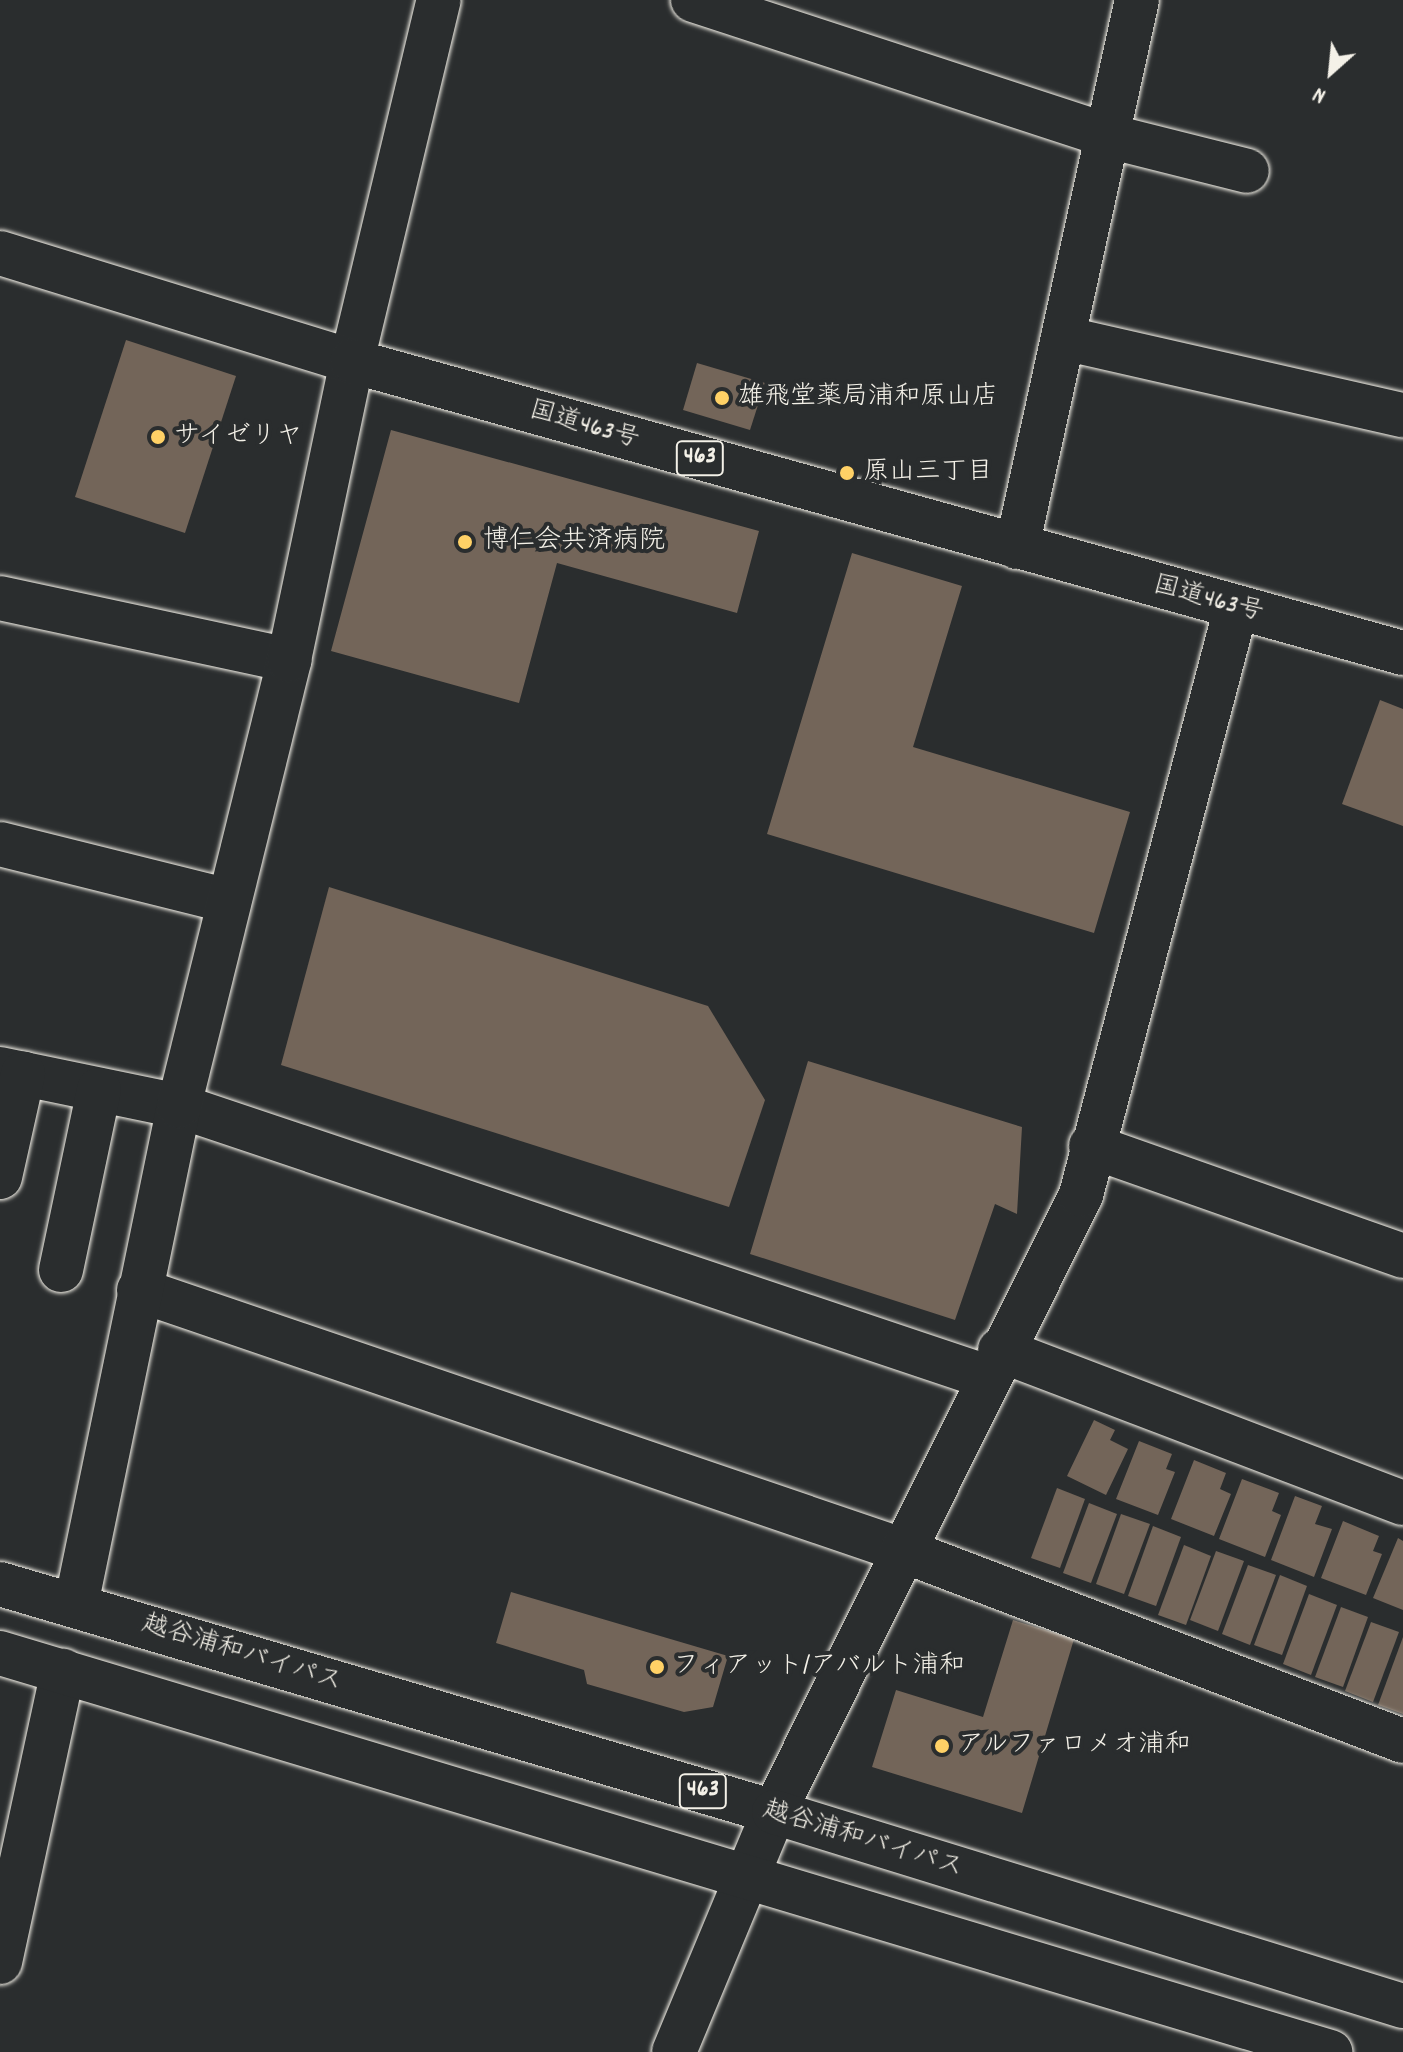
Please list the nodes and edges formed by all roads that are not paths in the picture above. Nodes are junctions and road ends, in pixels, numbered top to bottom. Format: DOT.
graph roads {
  1 [pos="439,0"];
  2 [pos="693,0"];
  3 [pos="1137,0"];
  4 [pos="1108,136"];
  5 [pos="1247,171"];
  6 [pos="0,253"];
  7 [pos="1063,338"];
  8 [pos="352,361"];
  9 [pos="1403,415"];
  10 [pos="1017,547"];
  11 [pos="0,598"];
  12 [pos="1236,608"];
  13 [pos="1403,653"];
  14 [pos="289,660"];
  15 [pos="0,844"];
  16 [pos="229,901"];
  17 [pos="12,1071"];
  18 [pos="99,1090"];
  19 [pos="179,1106"];
  20 [pos="1091,1146"];
  21 [pos="0,1177"];
  22 [pos="1403,1256"];
  23 [pos="61,1270"];
  24 [pos="139,1290"];
  25 [pos="994,1364"];
  26 [pos="1403,1503"];
  27 [pos="902,1550"];
  28 [pos="0,1584"];
  29 [pos="76,1605"];
  30 [pos="0,1653"];
  31 [pos="63,1671"];
  32 [pos="1403,1741"];
  33 [pos="774,1812"];
  34 [pos="747,1876"];
  35 [pos="0,1962"];
  36 [pos="1403,2006"];
  37 [pos="1260,2042"];
  38 [pos="674,2052"];
  39 [pos="1330,2052"];
  1 -- 8 [label="main road"];
  2 -- 4 [label="main road"];
  3 -- 4 [label="main road"];
  4 -- 5 [label="main road"];
  4 -- 7 [label="main road"];
  6 -- 8 [label="main road, 国道463号 / 463"];
  7 -- 9 [label="main road"];
  7 -- 10 [label="main road"];
  8 -- 10 [label="main road, 国道463号 / 463"];
  8 -- 14 [label="main road"];
  10 -- 12 [label="main road, 国道463号 / 463"];
  11 -- 14 [label="main road"];
  12 -- 13 [label="main road, 国道463号 / 463"];
  12 -- 20 [label="main road"];
  14 -- 16 [label="main road"];
  15 -- 16 [label="main road"];
  16 -- 19 [label="main road"];
  17 -- 18 [label="main road"];
  17 -- 21 [label="main road"];
  18 -- 19 [label="main road"];
  18 -- 23 [label="main road"];
  19 -- 24 [label="main road"];
  19 -- 25 [label="main road"];
  20 -- 22 [label="main road"];
  20 -- 25 [label="main road"];
  24 -- 27 [label="main road"];
  24 -- 29 [label="main road"];
  25 -- 26 [label="main road"];
  25 -- 27 [label="main road"];
  27 -- 32 [label="main road"];
  27 -- 33 [label="main road"];
  28 -- 29 [label="main road, 越谷浦和バイパス / 463"];
  29 -- 33 [label="main road, 越谷浦和バイパス / 463"];
  30 -- 31 [label="main road"];
  31 -- 34 [label="main road"];
  31 -- 35 [label="main road"];
  33 -- 34 [label="main road"];
  33 -- 36 [label="main road, 越谷浦和バイパス / 463"];
  34 -- 37 [label="main road"];
  34 -- 38 [label="main road"];
  37 -- 39 [label="main road"];
}
